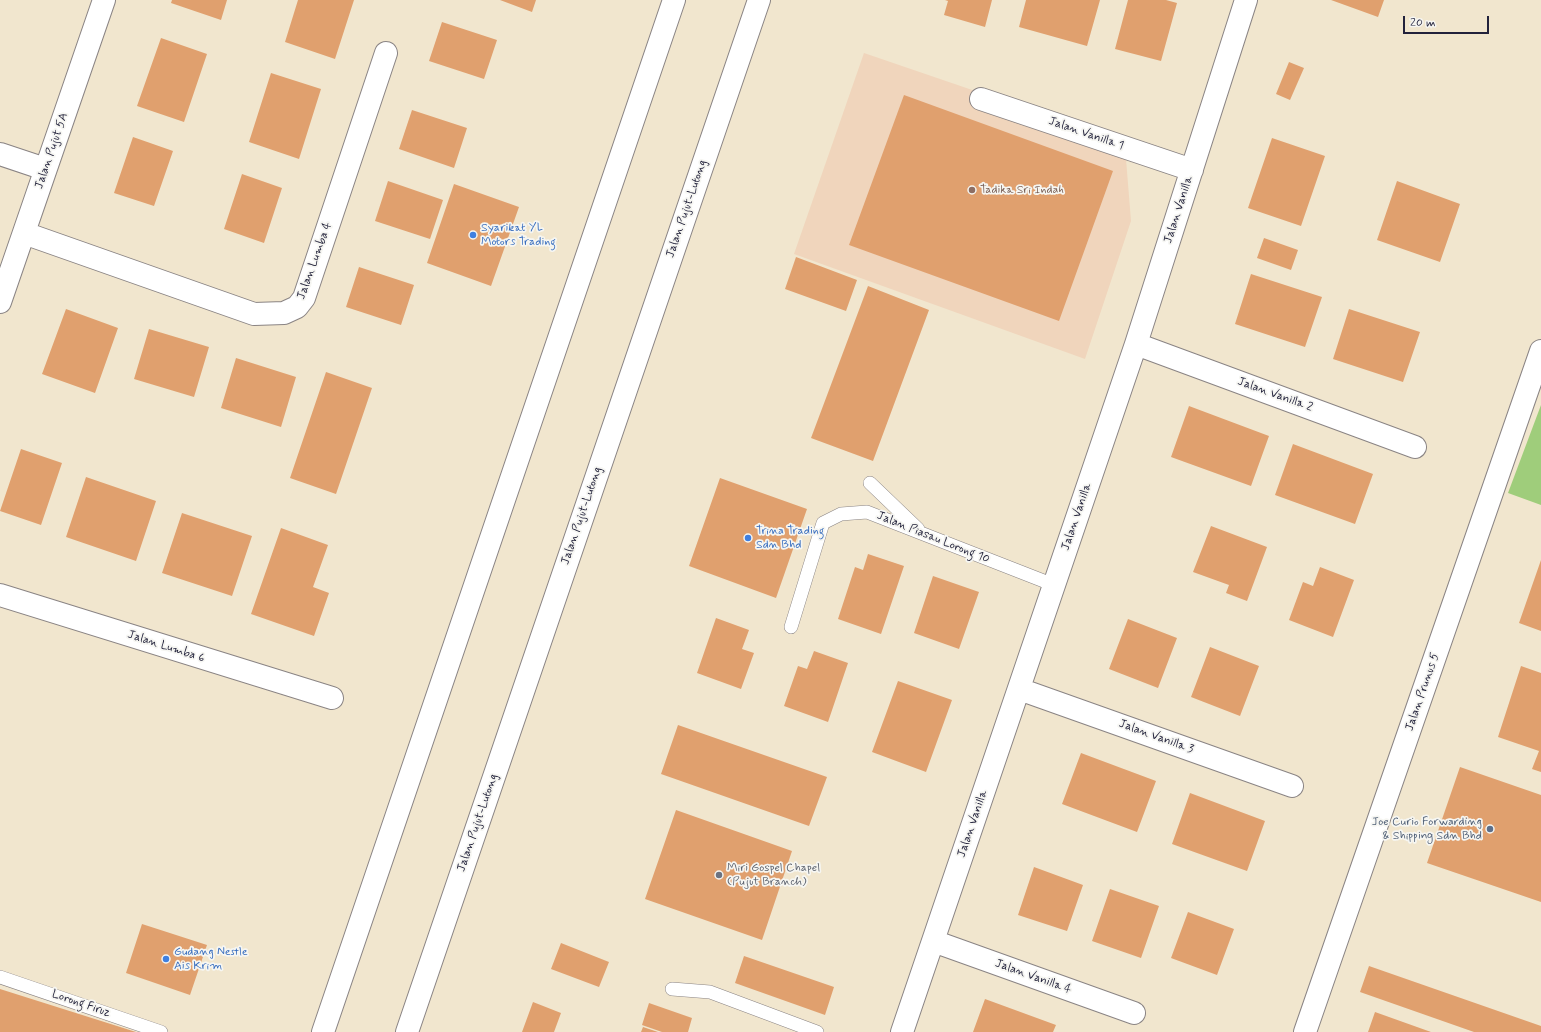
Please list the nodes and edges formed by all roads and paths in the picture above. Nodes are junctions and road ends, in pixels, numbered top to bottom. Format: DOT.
graph roads {
  1 [pos="104,0"];
  2 [pos="674,0"];
  3 [pos="759,0"];
  4 [pos="1246,0"];
  5 [pos="386,53"];
  6 [pos="981,99"];
  7 [pos="0,154"];
  8 [pos="45,169"];
  9 [pos="1192,170"];
  10 [pos="24,233"];
  11 [pos="0,302"];
  12 [pos="1136,344"];
  13 [pos="1541,351"];
  14 [pos="1415,447"];
  15 [pos="870,483"];
  16 [pos="924,534"];
  17 [pos="1054,585"];
  18 [pos="0,595"];
  19 [pos="791,627"];
  20 [pos="1019,689"];
  21 [pos="332,698"];
  22 [pos="1292,786"];
  23 [pos="933,941"];
  24 [pos="0,977"];
  25 [pos="672,989"];
  26 [pos="1134,1013"];
  27 [pos="161,1032"];
  28 [pos="323,1032"];
  29 [pos="407,1032"];
  30 [pos="817,1032"];
  31 [pos="902,1032"];
  32 [pos="1306,1032"];
  1 -- 8 [label="main road, Jalan Pujut 5A"];
  2 -- 28 [label="main road"];
  3 -- 29 [label="main road, Jalan Pujut-Lutong"];
  4 -- 9 [label="main road, Jalan Vanilla"];
  5 -- 10 [label="main road, Jalan Lumba 4"];
  6 -- 9 [label="main road, Jalan Vanilla 1"];
  7 -- 8 [label="main road"];
  8 -- 10 [label="main road, Jalan Pujut 5A"];
  9 -- 12 [label="main road, Jalan Vanilla"];
  10 -- 11 [label="main road, Jalan Pujut 5A"];
  12 -- 14 [label="main road, Jalan Vanilla 2"];
  12 -- 17 [label="main road, Jalan Vanilla"];
  13 -- 32 [label="main road, Jalan Prunus 5"];
  15 -- 16 [label="lane"];
  16 -- 17 [label="lane, Jalan Piasau Lorong 10"];
  16 -- 19 [label="lane, Jalan Piasau Lorong 10"];
  17 -- 20 [label="main road, Jalan Vanilla"];
  18 -- 21 [label="main road, Jalan Lumba 6"];
  20 -- 22 [label="main road, Jalan Vanilla 3"];
  20 -- 23 [label="main road, Jalan Vanilla"];
  23 -- 26 [label="main road, Jalan Vanilla 4"];
  23 -- 31 [label="main road, Jalan Vanilla"];
  24 -- 27 [label="lane, Lorong Firuz"];
  25 -- 30 [label="lane"];
}
